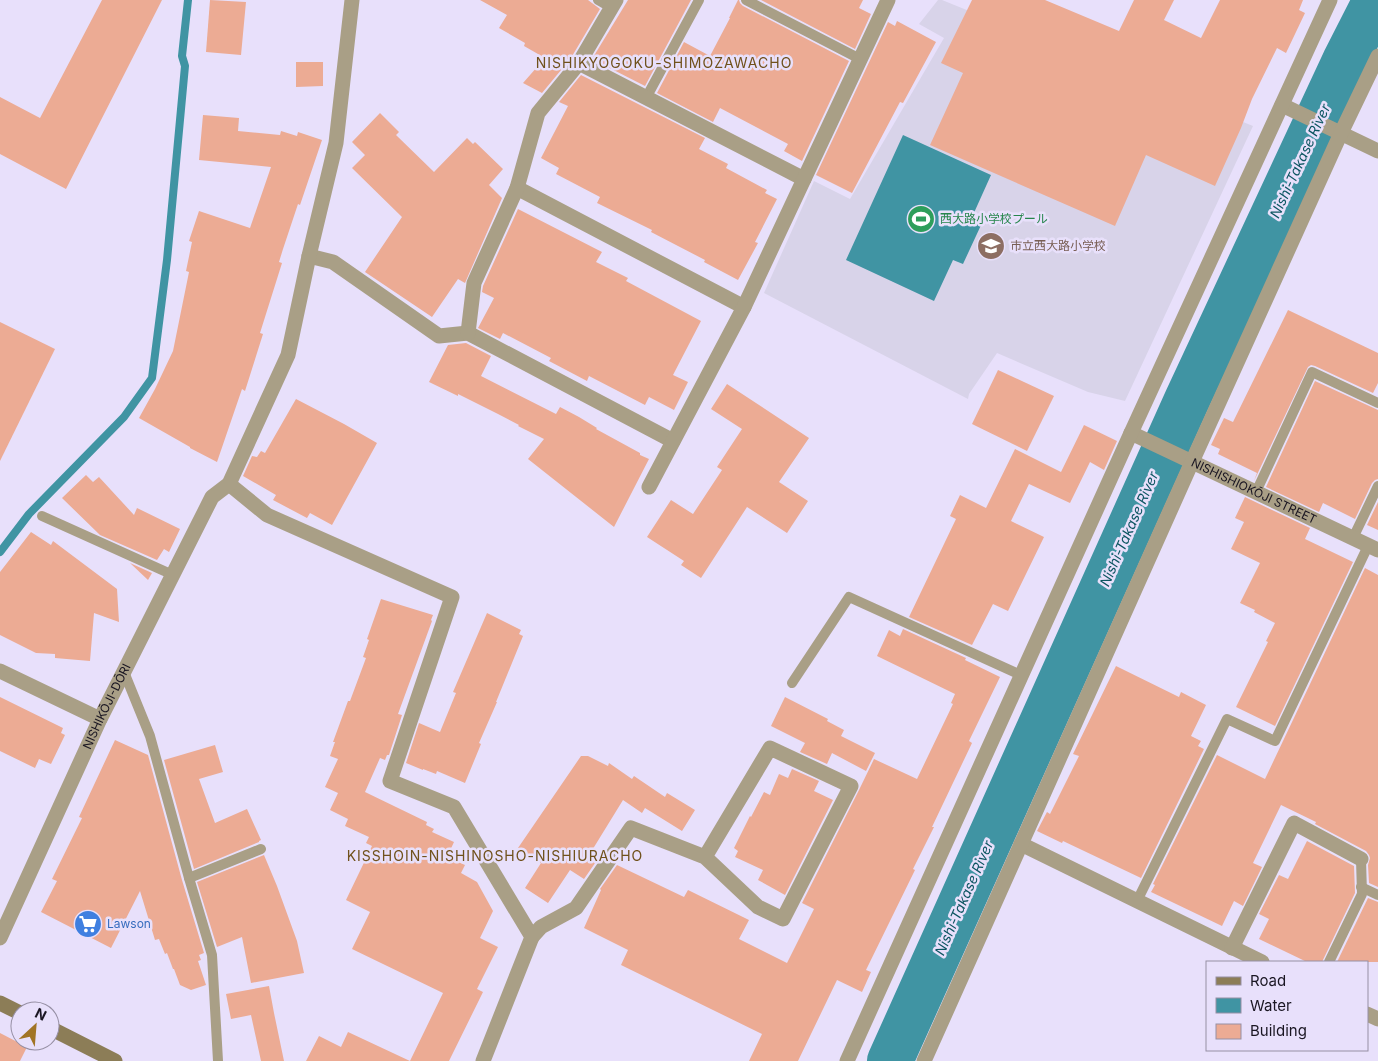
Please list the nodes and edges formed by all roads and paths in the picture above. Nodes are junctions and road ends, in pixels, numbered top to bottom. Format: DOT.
graph roads {
  1 [pos="352,0"];
  2 [pos="598,0"];
  3 [pos="700,0"];
  4 [pos="746,0"];
  5 [pos="887,0"];
  6 [pos="1330,0"];
  7 [pos="614,4"];
  8 [pos="1378,56"];
  9 [pos="860,59"];
  10 [pos="579,63"];
  11 [pos="646,98"];
  12 [pos="1282,105"];
  13 [pos="1341,133"];
  14 [pos="1378,151"];
  15 [pos="804,179"];
  16 [pos="517,188"];
  17 [pos="308,256"];
  18 [pos="744,307"];
  19 [pos="468,333"];
  20 [pos="1378,403"];
  21 [pos="1131,433"];
  22 [pos="673,441"];
  23 [pos="1192,462"];
  24 [pos="228,484"];
  25 [pos="1378,486"];
  26 [pos="649,487"];
  27 [pos="1256,492"];
  28 [pos="42,516"];
  29 [pos="1353,538"];
  30 [pos="1373,548"];
  31 [pos="173,575"];
  32 [pos="0,671"];
  33 [pos="124,672"];
  34 [pos="1021,675"];
  35 [pos="792,683"];
  36 [pos="100,719"];
  37 [pos="1021,844"];
  38 [pos="262,849"];
  39 [pos="705,857"];
  40 [pos="1361,859"];
  41 [pos="188,878"];
  42 [pos="1361,887"];
  43 [pos="1378,895"];
  44 [pos="1137,901"];
  45 [pos="532,937"];
  46 [pos="0,938"];
  47 [pos="1232,948"];
  48 [pos="1260,961"];
  49 [pos="1329,961"];
  50 [pos="60,1033"];
  51 [pos="115,1061"];
  52 [pos="218,1061"];
  53 [pos="484,1061"];
  54 [pos="847,1061"];
  55 [pos="924,1061"];
  1 -- 17 [label="street"];
  2 -- 7 [label="lane"];
  3 -- 11 [label="lane"];
  4 -- 9 [label="lane"];
  5 -- 9 [label="street"];
  6 -- 12 [label="street"];
  7 -- 10 [label="street"];
  8 -- 13 [label="street"];
  9 -- 15 [label="street"];
  10 -- 11 [label="street"];
  10 -- 16 [label="street"];
  11 -- 15 [label="street"];
  12 -- 13 [label="street"];
  12 -- 21 [label="street"];
  13 -- 14 [label="street"];
  13 -- 23 [label="street"];
  15 -- 18 [label="street"];
  16 -- 18 [label="street"];
  16 -- 19 [label="street"];
  17 -- 19 [label="street"];
  17 -- 24 [label="street"];
  18 -- 22 [label="street"];
  19 -- 22 [label="street"];
  20 -- 27 [label="lane"];
  21 -- 23 [label="street, NISHISHIOKŌJI STREET"];
  21 -- 34 [label="street"];
  22 -- 26 [label="street"];
  23 -- 27 [label="street, NISHISHIOKŌJI STREET"];
  23 -- 37 [label="street"];
  24 -- 31 [label="street, NISHIKŌJI-DŌRI"];
  24 -- 45 [label="street"];
  25 -- 29 [label="lane"];
  27 -- 29 [label="street, NISHISHIOKŌJI STREET"];
  28 -- 31 [label="lane"];
  29 -- 30 [label="street, NISHISHIOKŌJI STREET"];
  30 -- 44 [label="lane"];
  31 -- 33 [label="street, NISHIKŌJI-DŌRI"];
  32 -- 36 [label="street"];
  33 -- 36 [label="street, NISHIKŌJI-DŌRI"];
  33 -- 41 [label="lane"];
  34 -- 35 [label="lane"];
  34 -- 54 [label="street"];
  36 -- 46 [label="street, NISHIKŌJI-DŌRI"];
  37 -- 44 [label="street"];
  37 -- 55 [label="street"];
  38 -- 41 [label="lane"];
  39 -- 39 [label="street"];
  39 -- 45 [label="street"];
  40 -- 42 [label="lane"];
  40 -- 47 [label="street"];
  41 -- 52 [label="lane"];
  42 -- 43 [label="lane"];
  42 -- 49 [label="lane"];
  44 -- 47 [label="street"];
  45 -- 53 [label="street"];
  47 -- 48 [label="street"];
  50 -- 51 [label="main road"];
}
